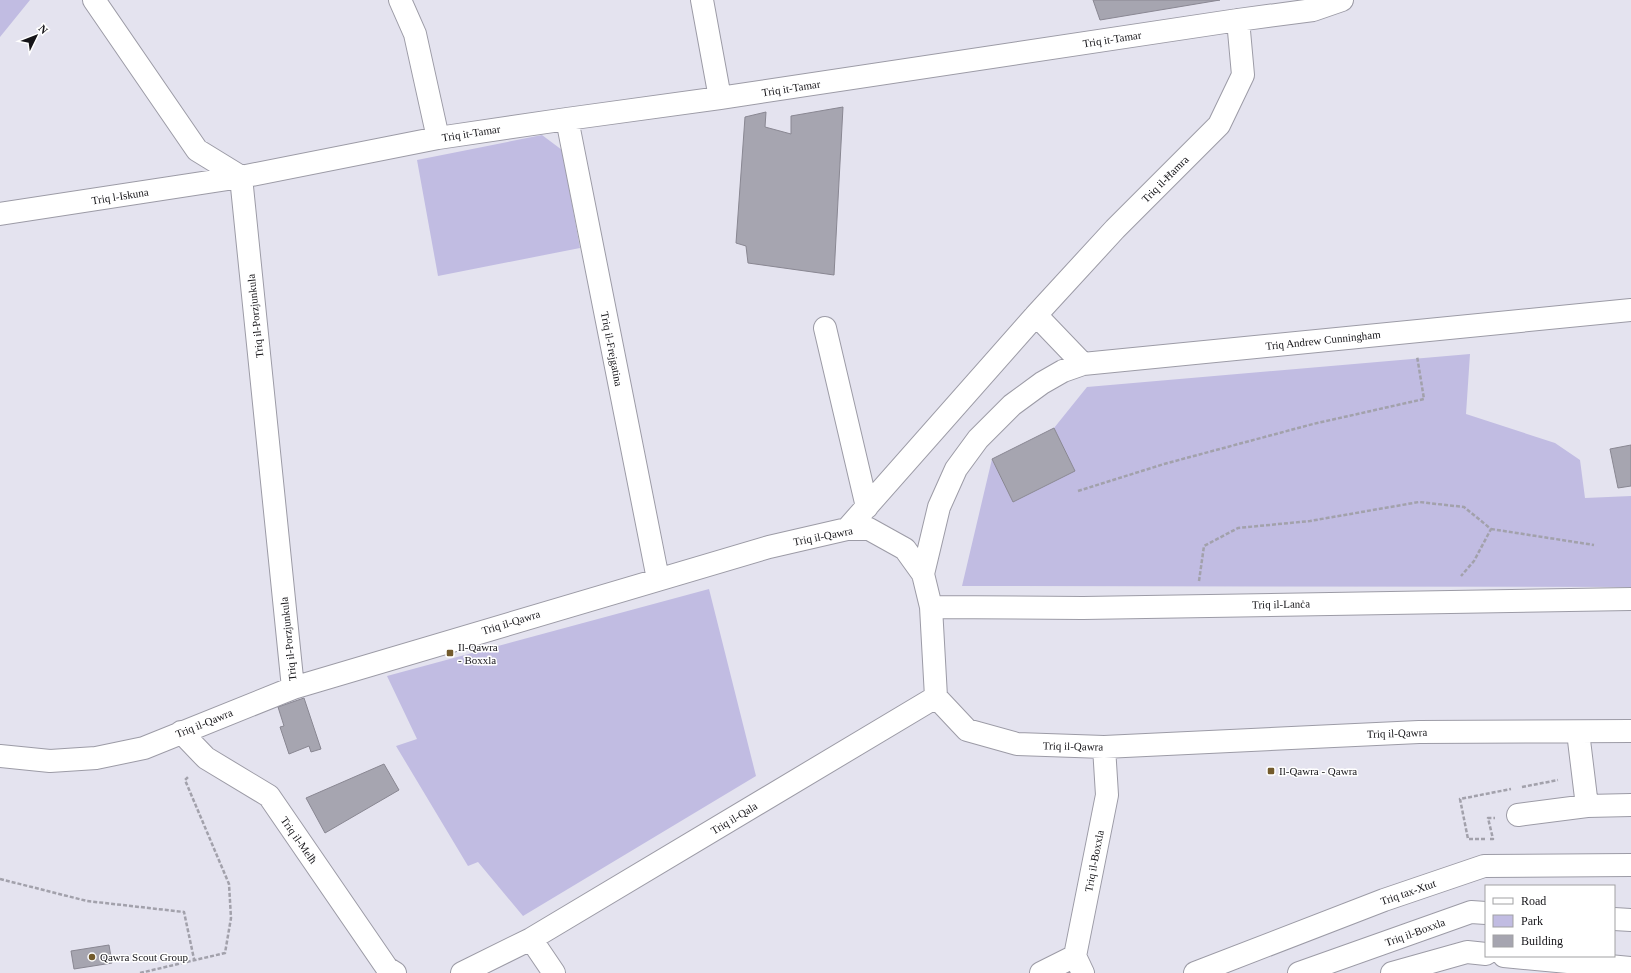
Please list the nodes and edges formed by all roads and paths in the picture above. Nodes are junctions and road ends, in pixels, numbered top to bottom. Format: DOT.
graph roads {
  1 [pos="94,0"];
  2 [pos="400,0"];
  3 [pos="702,0"];
  4 [pos="1342,0"];
  5 [pos="1238,20"];
  6 [pos="720,98"];
  7 [pos="567,118"];
  8 [pos="438,138"];
  9 [pos="241,177"];
  10 [pos="0,214"];
  11 [pos="1631,310"];
  12 [pos="1036,315"];
  13 [pos="825,328"];
  14 [pos="1412,332"];
  15 [pos="1083,364"];
  16 [pos="1078,491"];
  17 [pos="867,507"];
  18 [pos="847,529"];
  19 [pos="1491,529"];
  20 [pos="1594,544"];
  21 [pos="923,574"];
  22 [pos="658,579"];
  23 [pos="1631,599"];
  24 [pos="1439,602"];
  25 [pos="1195,606"];
  26 [pos="931,607"];
  27 [pos="293,688"];
  28 [pos="936,697"];
  29 [pos="1631,731"];
  30 [pos="181,732"];
  31 [pos="1578,732"];
  32 [pos="1104,747"];
  33 [pos="0,756"];
  34 [pos="206,758"];
  35 [pos="1631,804"];
  36 [pos="1587,806"];
  37 [pos="1518,815"];
  38 [pos="1631,864"];
  39 [pos="0,879"];
  40 [pos="1485,913"];
  41 [pos="1615,919"];
  42 [pos="1631,920"];
  43 [pos="531,939"];
  44 [pos="1485,954"];
  45 [pos="1515,957"];
  46 [pos="194,959"];
  47 [pos="1079,965"];
  48 [pos="1631,968"];
  49 [pos="140,973"];
  50 [pos="395,973"];
  51 [pos="462,973"];
  52 [pos="554,973"];
  53 [pos="1041,973"];
  54 [pos="1195,973"];
  55 [pos="1299,973"];
  56 [pos="1392,973"];
  1 -- 9 [label="street"];
  2 -- 8 [label="street"];
  3 -- 6 [label="street"];
  4 -- 5 [label="street, Triq it-Tamar"];
  5 -- 6 [label="street, Triq it-Tamar"];
  5 -- 12 [label="street, Triq il-Ħamra"];
  6 -- 7 [label="street, Triq it-Tamar"];
  7 -- 8 [label="street, Triq it-Tamar"];
  7 -- 22 [label="street, Triq il-Frejgatina"];
  8 -- 9 [label="street, Triq it-Tamar"];
  9 -- 10 [label="street, Triq l-Iskuna"];
  9 -- 27 [label="street, Triq il-Porzjunkula"];
  11 -- 14 [label="street, Triq Andrew Cunningham"];
  12 -- 15 [label="street"];
  12 -- 17 [label="street, Triq il-Ħamra"];
  13 -- 17 [label="street"];
  14 -- 15 [label="street, Triq Andrew Cunningham"];
  14 -- 16 [label="path"];
  15 -- 21 [label="street, Triq Andrew Cunningham"];
  17 -- 18 [label="street, Triq il-Ħamra"];
  18 -- 21 [label="street, Triq il-Qawra"];
  18 -- 22 [label="street, Triq il-Qawra"];
  19 -- 20 [label="path"];
  19 -- 24 [label="path"];
  19 -- 25 [label="path"];
  21 -- 26 [label="street, Triq il-Qawra"];
  22 -- 27 [label="street, Triq il-Qawra"];
  23 -- 24 [label="street, Triq il-Lanċa"];
  24 -- 25 [label="street, Triq il-Lanċa"];
  25 -- 26 [label="street, Triq il-Lanċa"];
  26 -- 28 [label="street, Triq il-Qawra"];
  27 -- 30 [label="street, Triq il-Qawra"];
  28 -- 32 [label="street, Triq il-Qawra"];
  28 -- 43 [label="street, Triq il-Qala"];
  29 -- 31 [label="street, Triq il-Qawra"];
  30 -- 33 [label="street, Triq il-Qawra"];
  30 -- 34 [label="street, Triq il-Melħ"];
  31 -- 32 [label="street, Triq il-Qawra"];
  31 -- 36 [label="street"];
  32 -- 47 [label="street, Triq il-Boxxla"];
  34 -- 46 [label="path"];
  34 -- 50 [label="street, Triq il-Melħ"];
  35 -- 36 [label="street"];
  36 -- 37 [label="street"];
  38 -- 54 [label="street, Triq tax-Xtut"];
  39 -- 46 [label="path"];
  40 -- 55 [label="street, Triq il-Boxxla"];
  41 -- 42 [label="street"];
  43 -- 51 [label="street"];
  43 -- 52 [label="street"];
  44 -- 56 [label="street"];
  45 -- 48 [label="street"];
  46 -- 49 [label="path"];
  47 -- 53 [label="street"];
}
